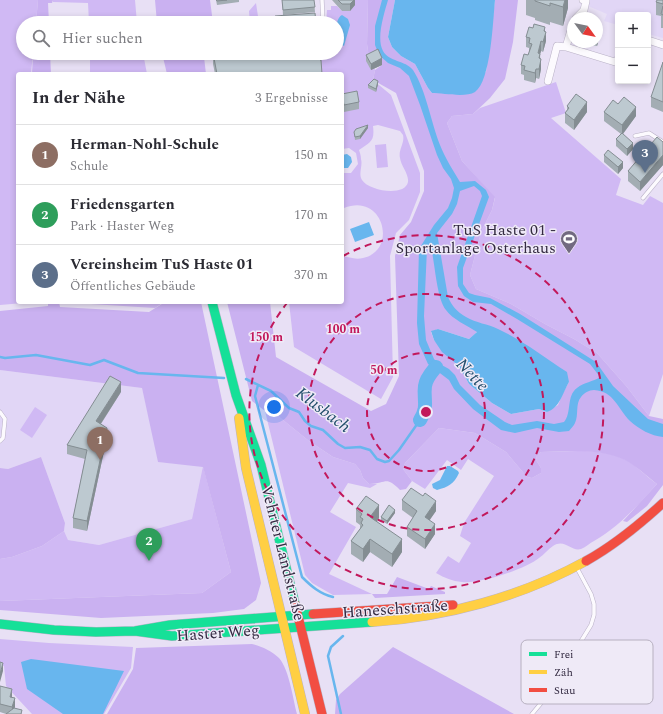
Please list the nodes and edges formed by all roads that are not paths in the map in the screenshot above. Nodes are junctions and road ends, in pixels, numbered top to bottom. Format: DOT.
graph roads {
  1 [pos="322,0"];
  2 [pos="583,0"];
  3 [pos="582,12"];
  4 [pos="323,16"];
  5 [pos="651,41"];
  6 [pos="567,44"];
  7 [pos="663,45"];
  8 [pos="566,47"];
  9 [pos="615,62"];
  10 [pos="548,81"];
  11 [pos="635,136"];
  12 [pos="663,142"];
  13 [pos="663,174"];
  14 [pos="643,198"];
  15 [pos="213,304"];
  16 [pos="236,395"];
  17 [pos="0,412"];
  18 [pos="0,441"];
  19 [pos="663,503"];
  20 [pos="576,567"];
  21 [pos="491,601"];
  22 [pos="298,615"];
  23 [pos="282,616"];
  24 [pos="0,624"];
  25 [pos="301,627"];
  26 [pos="285,628"];
  27 [pos="135,631"];
  28 [pos="582,640"];
  29 [pos="540,704"];
  30 [pos="305,714"];
  31 [pos="322,714"];
  32 [pos="532,714"];
  1 -- 4 [label="lane"];
  2 -- 3 [label="street"];
  5 -- 7 [label="street"];
  6 -- 8 [label="street"];
  8 -- 9 [label="street"];
  8 -- 10 [label="street"];
  11 -- 12 [label="lane"];
  13 -- 14 [label="lane"];
  15 -- 16 [label="street, Vehrter Landstraße"];
  16 -- 22 [label="street, Vehrter Landstraße"];
  16 -- 23 [label="street, Vehrter Landstraße"];
  17 -- 18 [label="lane"];
  19 -- 20 [label="street, Haneschstraße"];
  20 -- 21 [label="street, Haneschstraße"];
  20 -- 28 [label="lane"];
  21 -- 22 [label="street, Haneschstraße"];
  21 -- 25 [label="street, Haneschstraße"];
  22 -- 23 [label="street, Haster Weg"];
  22 -- 25 [label="street, Vehrter Landstraße"];
  23 -- 26 [label="street, Vehrter Landstraße"];
  23 -- 27 [label="street, Haster Weg"];
  24 -- 27 [label="street, Haster Weg"];
  25 -- 26 [label="street, Haster Weg"];
  25 -- 31 [label="street, Vehrter Landstraße"];
  26 -- 27 [label="street, Haster Weg"];
  26 -- 30 [label="street, Vehrter Landstraße"];
  29 -- 32 [label="lane"];
}
